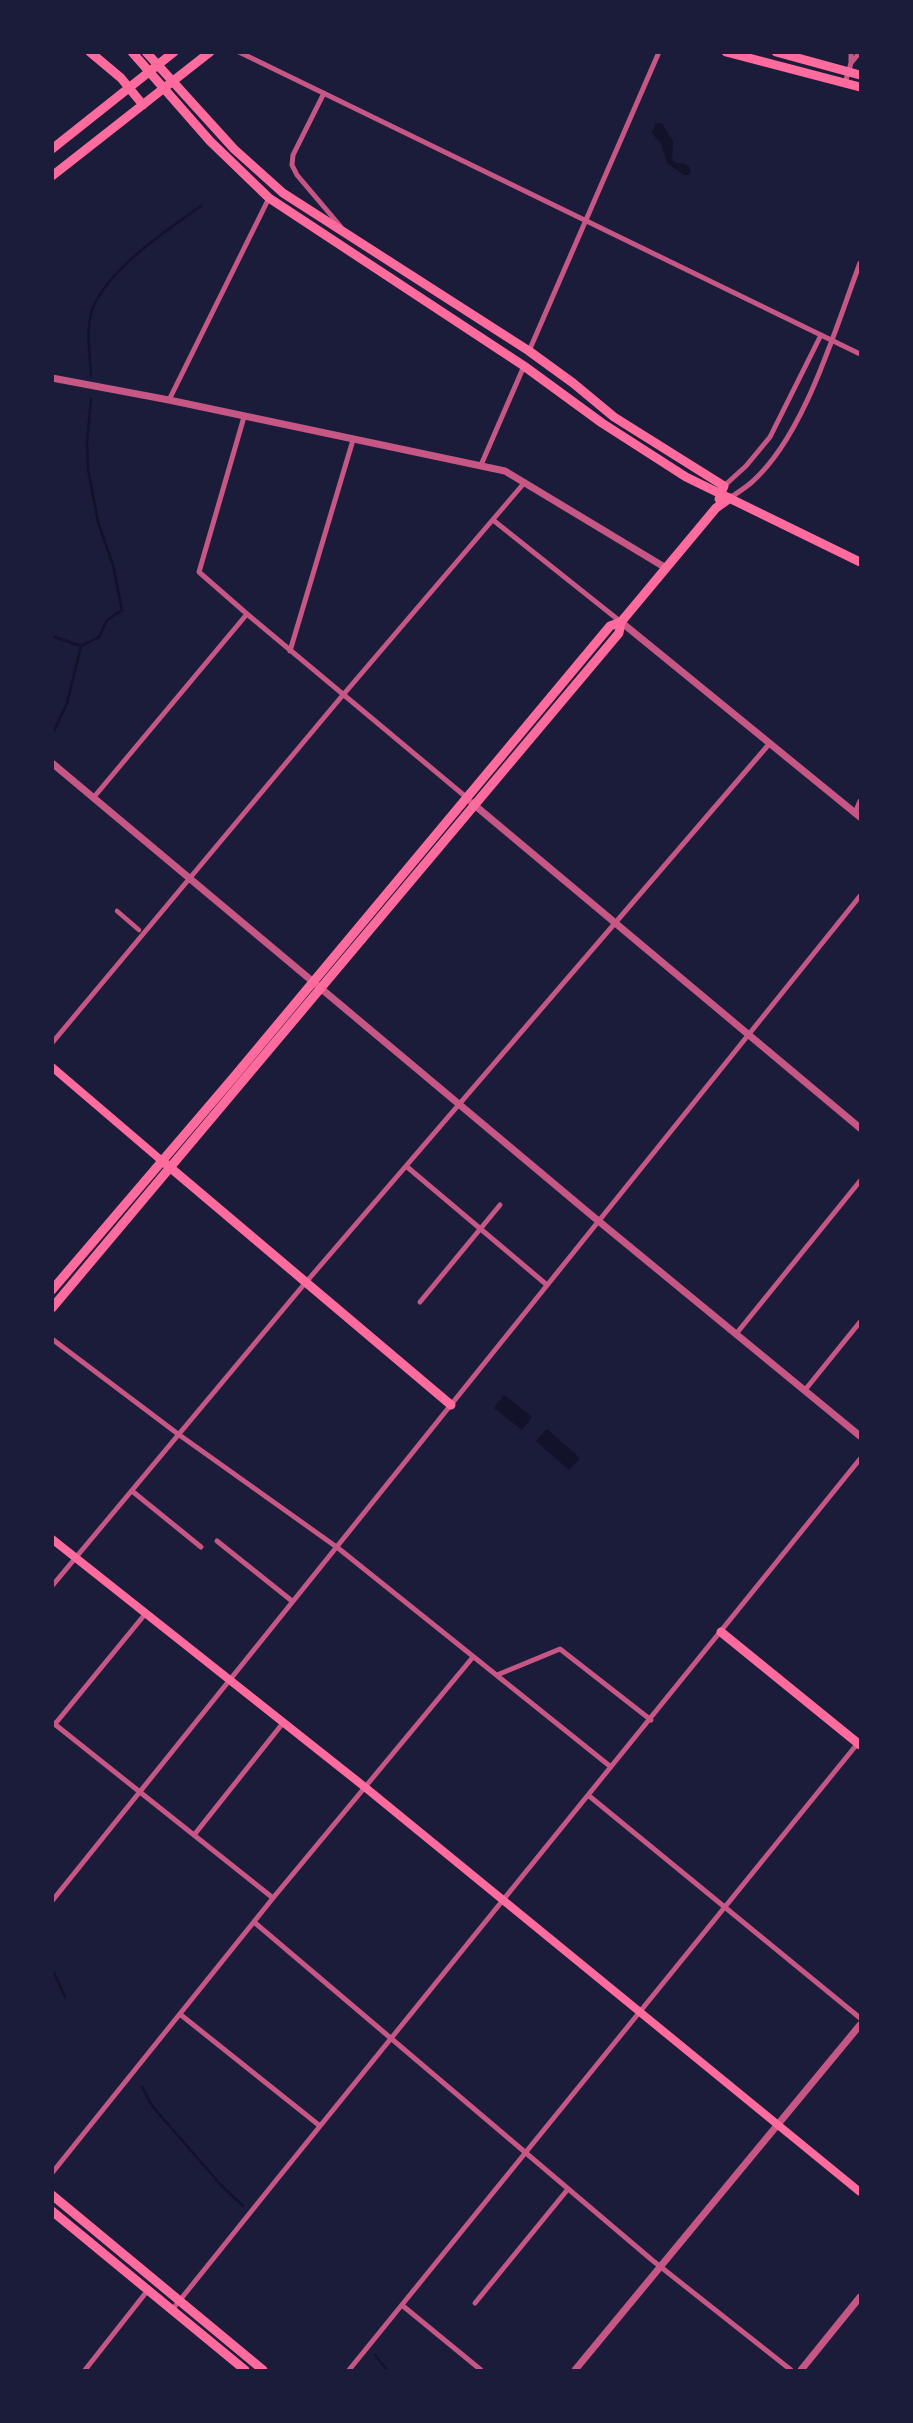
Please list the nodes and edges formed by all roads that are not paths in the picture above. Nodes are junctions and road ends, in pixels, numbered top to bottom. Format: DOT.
graph roads {
  1 [pos="90,52"];
  2 [pos="132,52"];
  3 [pos="146,52"];
  4 [pos="174,52"];
  5 [pos="210,52"];
  6 [pos="239,52"];
  7 [pos="659,52"];
  8 [pos="726,52"];
  9 [pos="776,52"];
  10 [pos="850,52"];
  11 [pos="860,52"];
  12 [pos="850,67"];
  13 [pos="860,75"];
  14 [pos="845,83"];
  15 [pos="129,88"];
  16 [pos="860,88"];
  17 [pos="324,93"];
  18 [pos="143,105"];
  19 [pos="52,149"];
  20 [pos="52,176"];
  21 [pos="270,198"];
  22 [pos="586,222"];
  23 [pos="346,232"];
  24 [pos="860,263"];
  25 [pos="821,335"];
  26 [pos="831,340"];
  27 [pos="529,351"];
  28 [pos="860,354"];
  29 [pos="524,366"];
  30 [pos="52,378"];
  31 [pos="169,400"];
  32 [pos="244,417"];
  33 [pos="353,440"];
  34 [pos="481,465"];
  35 [pos="525,482"];
  36 [pos="725,493"];
  37 [pos="493,520"];
  38 [pos="860,562"];
  39 [pos="666,568"];
  40 [pos="247,614"];
  41 [pos="621,622"];
  42 [pos="290,650"];
  43 [pos="344,694"];
  44 [pos="770,743"];
  45 [pos="53,765"];
  46 [pos="94,797"];
  47 [pos="466,797"];
  48 [pos="860,801"];
  49 [pos="474,805"];
  50 [pos="858,815"];
  51 [pos="191,878"];
  52 [pos="860,896"];
  53 [pos="117,911"];
  54 [pos="614,922"];
  55 [pos="139,930"];
  56 [pos="313,981"];
  57 [pos="321,988"];
  58 [pos="748,1035"];
  59 [pos="52,1043"];
  60 [pos="52,1067"];
  61 [pos="460,1103"];
  62 [pos="860,1128"];
  63 [pos="162,1161"];
  64 [pos="406,1166"];
  65 [pos="170,1168"];
  66 [pos="860,1181"];
  67 [pos="500,1205"];
  68 [pos="598,1220"];
  69 [pos="480,1229"];
  70 [pos="307,1282"];
  71 [pos="547,1285"];
  72 [pos="52,1290"];
  73 [pos="420,1302"];
  74 [pos="52,1308"];
  75 [pos="860,1322"];
  76 [pos="736,1334"];
  77 [pos="52,1339"];
  78 [pos="805,1390"];
  79 [pos="451,1405"];
  80 [pos="178,1434"];
  81 [pos="860,1436"];
  82 [pos="860,1458"];
  83 [pos="132,1491"];
  84 [pos="52,1539"];
  85 [pos="217,1541"];
  86 [pos="201,1547"];
  87 [pos="338,1548"];
  88 [pos="75,1558"];
  89 [pos="52,1587"];
  90 [pos="292,1601"];
  91 [pos="146,1613"];
  92 [pos="721,1632"];
  93 [pos="473,1657"];
  94 [pos="497,1675"];
  95 [pos="229,1679"];
  96 [pos="651,1720"];
  97 [pos="54,1723"];
  98 [pos="283,1723"];
  99 [pos="860,1743"];
  100 [pos="611,1767"];
  101 [pos="366,1788"];
  102 [pos="139,1791"];
  103 [pos="588,1795"];
  104 [pos="194,1835"];
  105 [pos="273,1898"];
  106 [pos="504,1900"];
  107 [pos="52,1901"];
  108 [pos="726,1907"];
  109 [pos="254,1923"];
  110 [pos="639,2012"];
  111 [pos="181,2015"];
  112 [pos="860,2018"];
  113 [pos="860,2025"];
  114 [pos="390,2038"];
  115 [pos="778,2125"];
  116 [pos="320,2126"];
  117 [pos="525,2152"];
  118 [pos="52,2173"];
  119 [pos="568,2189"];
  120 [pos="860,2192"];
  121 [pos="52,2195"];
  122 [pos="52,2211"];
  123 [pos="661,2267"];
  124 [pos="148,2290"];
  125 [pos="860,2297"];
  126 [pos="180,2301"];
  127 [pos="475,2303"];
  128 [pos="402,2306"];
  129 [pos="172,2310"];
  130 [pos="85,2371"];
  131 [pos="245,2371"];
  132 [pos="263,2371"];
  133 [pos="349,2371"];
  134 [pos="481,2371"];
  135 [pos="575,2371"];
  136 [pos="791,2371"];
  137 [pos="801,2371"];
  1 -- 15 [label="main road"];
  2 -- 21 [label="main road"];
  3 -- 23 [label="main road"];
  4 -- 15 [label="main road"];
  5 -- 18 [label="main road"];
  6 -- 17 [label="street"];
  7 -- 22 [label="street"];
  8 -- 14 [label="main road"];
  9 -- 12 [label="main road"];
  10 -- 12 [label="street"];
  11 -- 12 [label="street"];
  12 -- 13 [label="main road"];
  12 -- 14 [label="street"];
  14 -- 16 [label="main road"];
  15 -- 18 [label="main road"];
  15 -- 19 [label="main road"];
  17 -- 22 [label="street"];
  17 -- 23 [label="street"];
  18 -- 20 [label="main road"];
  21 -- 29 [label="main road"];
  21 -- 31 [label="street"];
  22 -- 25 [label="street"];
  22 -- 27 [label="street"];
  23 -- 27 [label="main road"];
  24 -- 26 [label="street"];
  25 -- 26 [label="street"];
  25 -- 36 [label="street"];
  26 -- 28 [label="street"];
  26 -- 36 [label="street"];
  27 -- 36 [label="main road"];
  29 -- 34 [label="street"];
  29 -- 36 [label="main road"];
  30 -- 31 [label="street"];
  31 -- 32 [label="street"];
  32 -- 33 [label="street"];
  32 -- 40 [label="street"];
  33 -- 34 [label="street"];
  33 -- 42 [label="street"];
  34 -- 35 [label="street"];
  35 -- 37 [label="street"];
  35 -- 39 [label="street"];
  36 -- 38 [label="main road"];
  36 -- 39 [label="main road"];
  37 -- 41 [label="street"];
  37 -- 43 [label="street"];
  39 -- 41 [label="main road"];
  40 -- 42 [label="street"];
  40 -- 46 [label="street"];
  41 -- 44 [label="street"];
  41 -- 47 [label="main road"];
  41 -- 49 [label="main road"];
  42 -- 43 [label="street"];
  43 -- 47 [label="street"];
  43 -- 51 [label="street"];
  44 -- 50 [label="street"];
  44 -- 54 [label="street"];
  45 -- 46 [label="street"];
  46 -- 51 [label="street"];
  47 -- 49 [label="street"];
  47 -- 56 [label="main road"];
  48 -- 50 [label="street"];
  49 -- 54 [label="street"];
  49 -- 57 [label="main road"];
  51 -- 56 [label="street"];
  51 -- 59 [label="street"];
  52 -- 58 [label="street"];
  53 -- 55 [label="street"];
  54 -- 58 [label="street"];
  54 -- 61 [label="street"];
  56 -- 57 [label="street"];
  56 -- 63 [label="main road"];
  57 -- 61 [label="street"];
  57 -- 65 [label="main road"];
  58 -- 62 [label="street"];
  58 -- 68 [label="street"];
  60 -- 63 [label="main road"];
  61 -- 64 [label="street"];
  61 -- 68 [label="street"];
  63 -- 65 [label="main road"];
  63 -- 72 [label="main road"];
  64 -- 69 [label="street"];
  64 -- 70 [label="street"];
  65 -- 70 [label="main road"];
  65 -- 74 [label="main road"];
  66 -- 76 [label="street"];
  67 -- 69 [label="street"];
  68 -- 71 [label="street"];
  68 -- 76 [label="street"];
  69 -- 71 [label="street"];
  69 -- 73 [label="street"];
  70 -- 79 [label="main road"];
  70 -- 80 [label="street"];
  71 -- 79 [label="street"];
  75 -- 78 [label="street"];
  76 -- 78 [label="street"];
  77 -- 80 [label="street"];
  78 -- 81 [label="street"];
  79 -- 87 [label="street"];
  80 -- 83 [label="street"];
  80 -- 87 [label="street"];
  82 -- 92 [label="street"];
  83 -- 86 [label="street"];
  83 -- 88 [label="street"];
  84 -- 88 [label="main road"];
  85 -- 90 [label="street"];
  87 -- 90 [label="street"];
  87 -- 93 [label="street"];
  88 -- 89 [label="street"];
  88 -- 91 [label="main road"];
  90 -- 95 [label="street"];
  91 -- 95 [label="main road"];
  91 -- 97 [label="street"];
  92 -- 96 [label="street"];
  92 -- 99 [label="main road"];
  93 -- 94 [label="street"];
  93 -- 101 [label="street"];
  94 -- 96 [label="street"];
  94 -- 100 [label="street"];
  95 -- 98 [label="main road"];
  95 -- 102 [label="street"];
  96 -- 100 [label="street"];
  97 -- 102 [label="street"];
  98 -- 101 [label="main road"];
  98 -- 104 [label="street"];
  99 -- 108 [label="street"];
  100 -- 103 [label="street"];
  101 -- 105 [label="street"];
  101 -- 106 [label="main road"];
  102 -- 104 [label="street"];
  102 -- 107 [label="street"];
  103 -- 106 [label="street"];
  103 -- 108 [label="street"];
  104 -- 105 [label="street"];
  105 -- 109 [label="street"];
  106 -- 110 [label="main road"];
  106 -- 114 [label="street"];
  108 -- 110 [label="street"];
  108 -- 112 [label="street"];
  109 -- 111 [label="street"];
  109 -- 114 [label="street"];
  110 -- 115 [label="main road"];
  110 -- 117 [label="street"];
  111 -- 116 [label="street"];
  111 -- 118 [label="street"];
  113 -- 115 [label="street"];
  114 -- 116 [label="street"];
  114 -- 117 [label="street"];
  115 -- 120 [label="main road"];
  115 -- 123 [label="street"];
  116 -- 126 [label="street"];
  117 -- 119 [label="street"];
  117 -- 128 [label="street"];
  119 -- 123 [label="street"];
  119 -- 127 [label="street"];
  121 -- 126 [label="main road"];
  122 -- 124 [label="main road"];
  123 -- 135 [label="street"];
  123 -- 136 [label="street"];
  124 -- 129 [label="main road"];
  124 -- 130 [label="street"];
  125 -- 137 [label="street"];
  126 -- 129 [label="street"];
  126 -- 132 [label="main road"];
  128 -- 133 [label="street"];
  128 -- 134 [label="street"];
  129 -- 131 [label="main road"];
}
